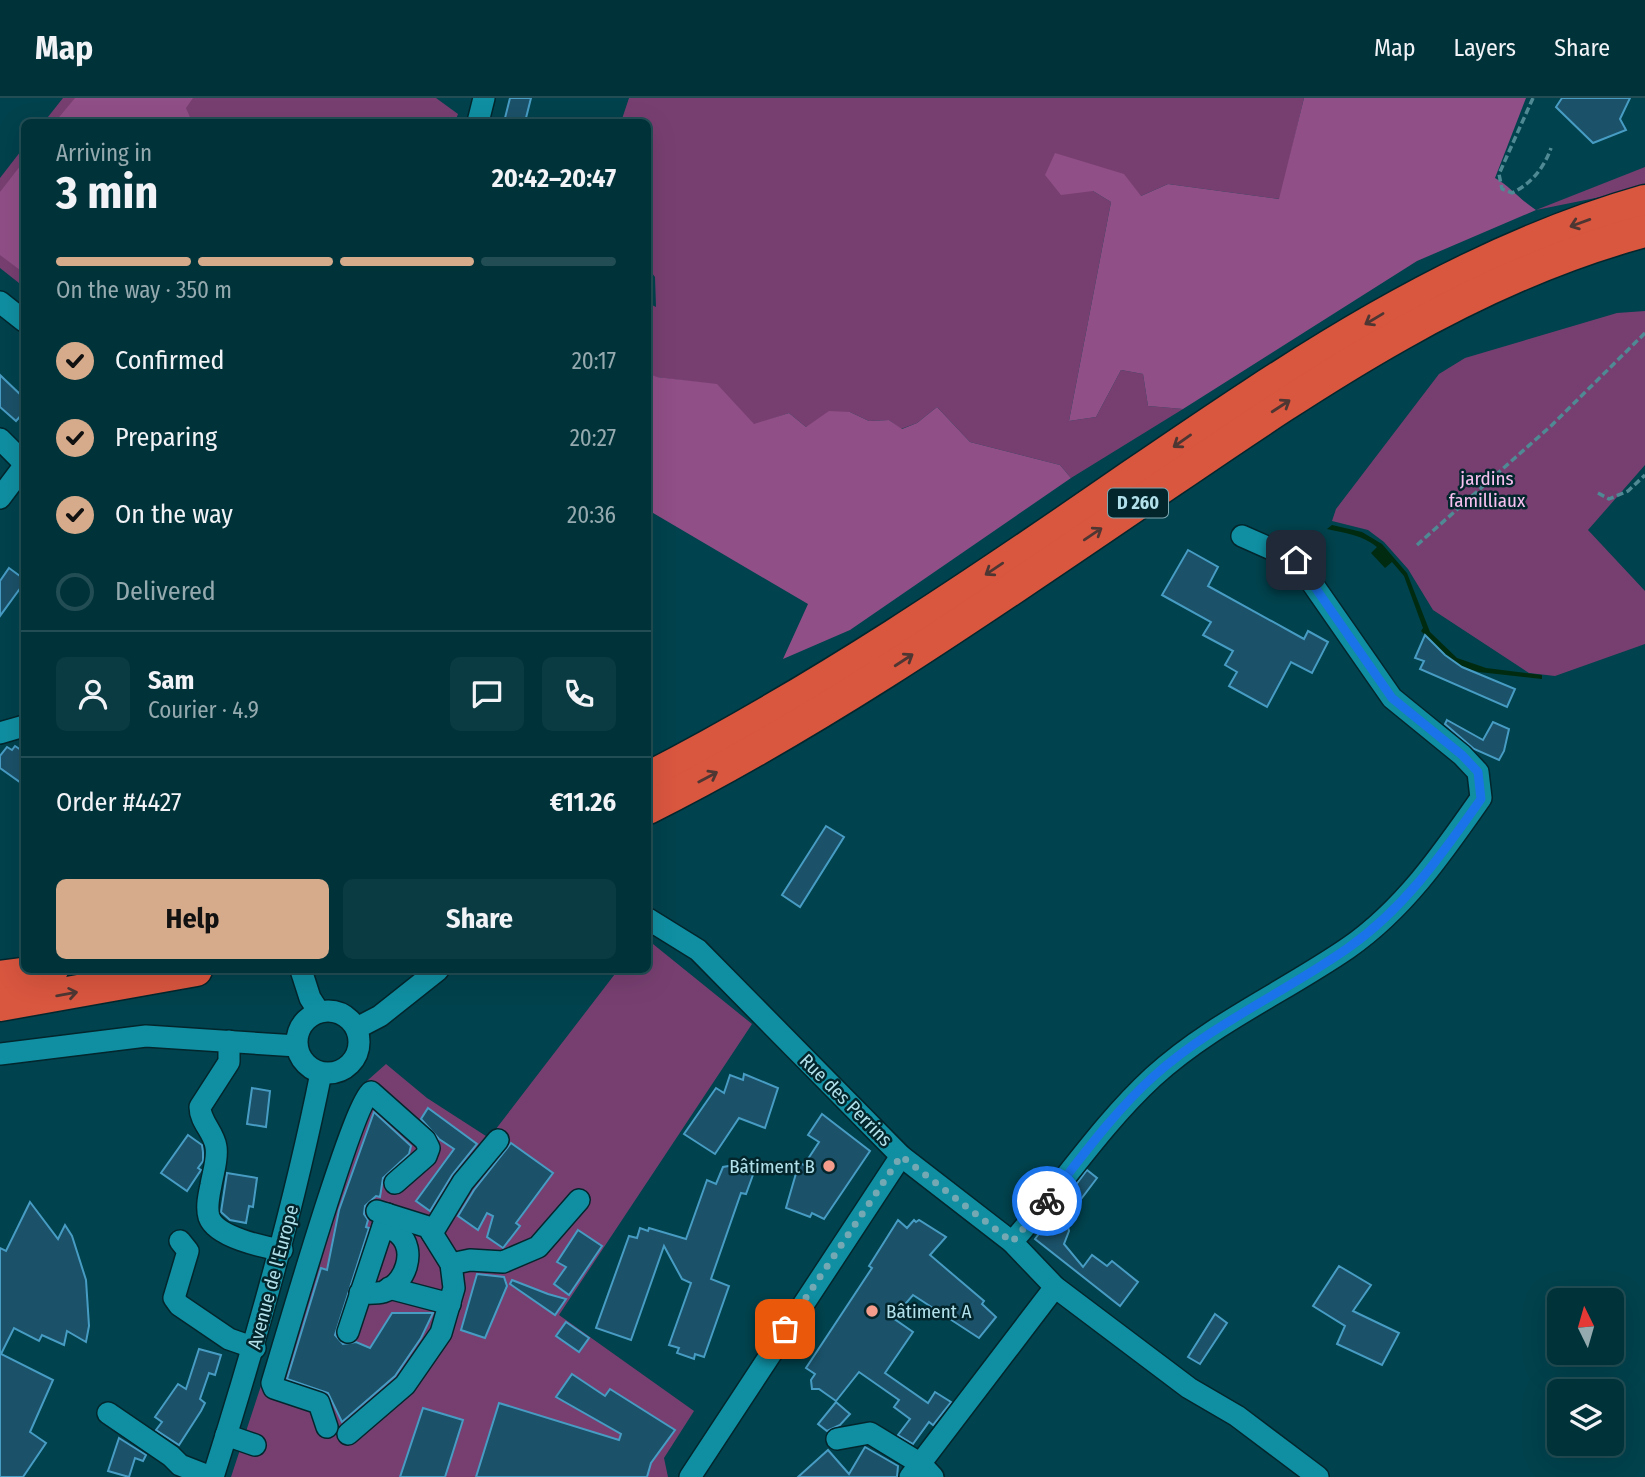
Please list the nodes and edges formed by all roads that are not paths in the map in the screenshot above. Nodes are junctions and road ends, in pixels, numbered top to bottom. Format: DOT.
graph roads {
  1 [pos="484,98"];
  2 [pos="479,119"];
  3 [pos="1645,201"];
  4 [pos="1645,231"];
  5 [pos="0,302"];
  6 [pos="21,319"];
  7 [pos="0,439"];
  8 [pos="21,462"];
  9 [pos="21,469"];
  10 [pos="0,498"];
  11 [pos="1242,536"];
  12 [pos="21,727"];
  13 [pos="0,733"];
  14 [pos="651,776"];
  15 [pos="651,806"];
  16 [pos="651,920"];
  17 [pos="30,973"];
  18 [pos="179,973"];
  19 [pos="434,973"];
  20 [pos="0,977"];
  21 [pos="304,979"];
  22 [pos="0,1005"];
  23 [pos="319,1012"];
  24 [pos="357,1028"];
  25 [pos="229,1041"];
  26 [pos="297,1046"];
  27 [pos="0,1054"];
  28 [pos="321,1073"];
  29 [pos="498,1140"];
  30 [pos="901,1156"];
  31 [pos="395,1183"];
  32 [pos="579,1200"];
  33 [pos="383,1218"];
  34 [pos="432,1233"];
  35 [pos="180,1241"];
  36 [pos="1012,1242"];
  37 [pos="282,1250"];
  38 [pos="451,1264"];
  39 [pos="1055,1287"];
  40 [pos="388,1288"];
  41 [pos="360,1293"];
  42 [pos="450,1304"];
  43 [pos="348,1332"];
  44 [pos="255,1348"];
  45 [pos="108,1413"];
  46 [pos="327,1427"];
  47 [pos="348,1434"];
  48 [pos="226,1435"];
  49 [pos="837,1439"];
  50 [pos="255,1445"];
  51 [pos="921,1473"];
  52 [pos="212,1477"];
  53 [pos="690,1477"];
  54 [pos="1318,1477"];
  1 -- 2 [label="street"];
  3 -- 14 [label="highway, D 260, one-way"];
  15 -- 4 [label="highway, D 260, one-way"];
  5 -- 6 [label="street"];
  7 -- 8 [label="street"];
  9 -- 10 [label="street"];
  11 -- 36 [label="street"];
  12 -- 13 [label="street"];
  16 -- 30 [label="street, Rue des Perrins"];
  17 -- 20 [label="highway"];
  22 -- 18 [label="highway, one-way"];
  19 -- 24 [label="street"];
  21 -- 23 [label="street"];
  23 -- 24 [label="street"];
  23 -- 26 [label="street"];
  24 -- 28 [label="street"];
  25 -- 26 [label="street"];
  25 -- 27 [label="street"];
  25 -- 37 [label="street"];
  26 -- 28 [label="street"];
  28 -- 37 [label="street, Avenue de l'Europe"];
  29 -- 34 [label="street"];
  30 -- 36 [label="street, Rue des Perrins"];
  30 -- 53 [label="street"];
  31 -- 46 [label="street"];
  32 -- 38 [label="street"];
  33 -- 34 [label="street"];
  33 -- 40 [label="street"];
  33 -- 41 [label="street"];
  34 -- 38 [label="street"];
  35 -- 44 [label="street"];
  36 -- 39 [label="street, Rue des Perrins"];
  37 -- 44 [label="street, Avenue de l'Europe"];
  38 -- 42 [label="street"];
  39 -- 51 [label="street"];
  39 -- 54 [label="street, Rue des Perrins"];
  40 -- 41 [label="street"];
  40 -- 42 [label="street"];
  41 -- 43 [label="street"];
  42 -- 47 [label="street"];
  44 -- 48 [label="street, Avenue de l'Europe"];
  45 -- 52 [label="street"];
  48 -- 50 [label="street"];
  48 -- 52 [label="street, Avenue de l'Europe"];
  49 -- 51 [label="street"];
}
